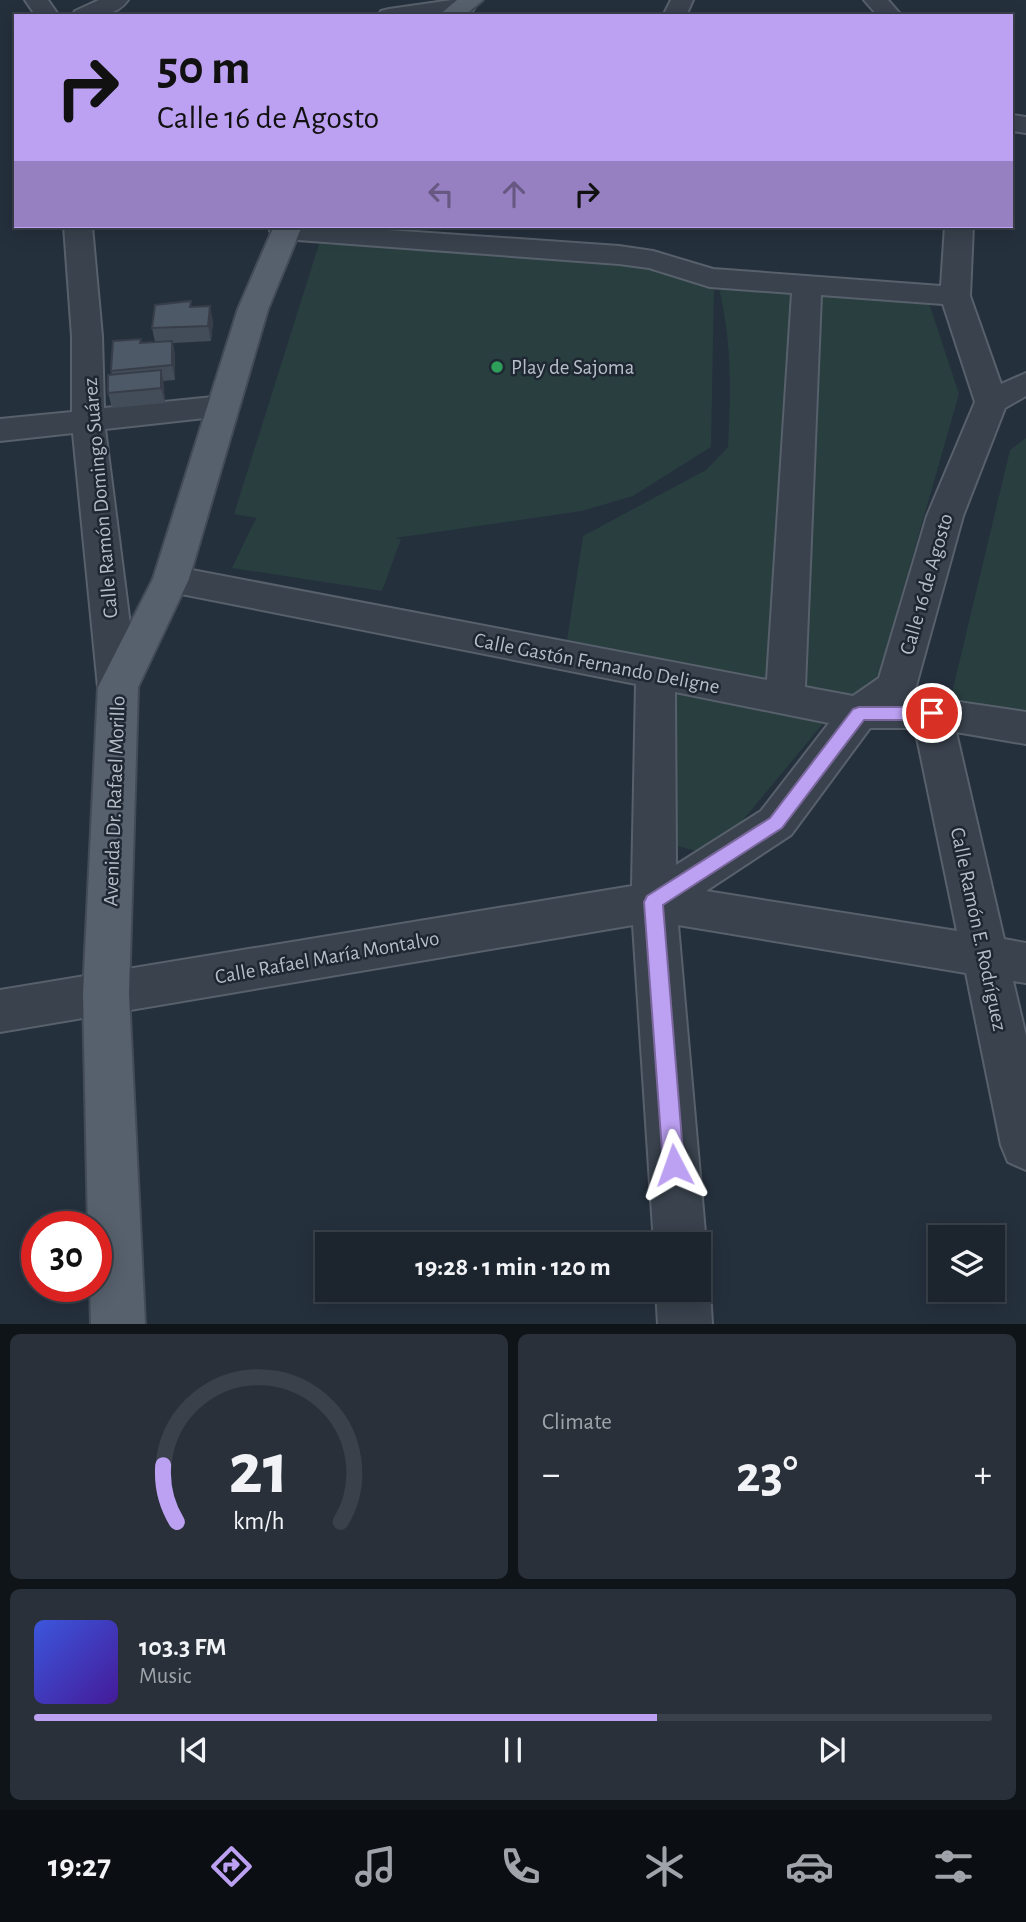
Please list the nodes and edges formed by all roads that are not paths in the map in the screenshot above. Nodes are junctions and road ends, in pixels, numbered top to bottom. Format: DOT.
graph roads {
  1 [pos="117,0"];
  2 [pos="876,0"];
  3 [pos="462,7"];
  4 [pos="87,14"];
  5 [pos="405,14"];
  6 [pos="889,14"];
  7 [pos="78,228"];
  8 [pos="960,228"];
  9 [pos="286,229"];
  10 [pos="807,285"];
  11 [pos="954,296"];
  12 [pos="1026,383"];
  13 [pos="991,402"];
  14 [pos="223,406"];
  15 [pos="88,422"];
  16 [pos="0,430"];
  17 [pos="171,579"];
  18 [pos="656,675"];
  19 [pos="118,687"];
  20 [pos="785,698"];
  21 [pos="859,713"];
  22 [pos="932,713"];
  23 [pos="1026,728"];
  24 [pos="654,902"];
  25 [pos="1005,959"];
  26 [pos="106,994"];
  27 [pos="0,1011"];
  28 [pos="1026,1145"];
  29 [pos="679,1232"];
  30 [pos="684,1302"];
  31 [pos="118,1324"];
  32 [pos="685,1324"];
  1 -- 4 [label="street"];
  2 -- 6 [label="street"];
  3 -- 5 [label="street"];
  7 -- 15 [label="street, Calle Ramón Domingo Suárez"];
  8 -- 11 [label="street"];
  9 -- 10 [label="street"];
  9 -- 14 [label="main road, Avenida Dr. Rafael Morillo"];
  10 -- 11 [label="street"];
  10 -- 20 [label="street"];
  11 -- 13 [label="street"];
  12 -- 13 [label="street"];
  13 -- 21 [label="street, Calle 16 de Agosto"];
  14 -- 15 [label="street"];
  14 -- 17 [label="main road, Avenida Dr. Rafael Morillo"];
  15 -- 16 [label="street"];
  15 -- 19 [label="street, Calle Ramón Domingo Suárez"];
  17 -- 18 [label="street, Calle Gastón Fernando Deligne"];
  17 -- 19 [label="main road, Avenida Dr. Rafael Morillo"];
  18 -- 20 [label="street, Calle Gastón Fernando Deligne"];
  18 -- 24 [label="street"];
  19 -- 26 [label="main road, Avenida Dr. Rafael Morillo"];
  20 -- 21 [label="street, Calle Gastón Fernando Deligne"];
  21 -- 22 [label="street, Calle Gastón Fernando Deligne"];
  21 -- 24 [label="street, Calle 16 de Agosto"];
  22 -- 23 [label="street, Calle Gastón Fernando Deligne"];
  22 -- 25 [label="street, Calle Ramón E. Rodríguez"];
  24 -- 25 [label="street"];
  24 -- 26 [label="street, Calle Rafael María Montalvo"];
  24 -- 29 [label="street"];
  25 -- 28 [label="street, Calle Ramón E. Rodríguez"];
  26 -- 27 [label="street, Calle Rafael María Montalvo"];
  26 -- 31 [label="main road, Avenida Dr. Rafael Morillo"];
  30 -- 32 [label="street"];
}
